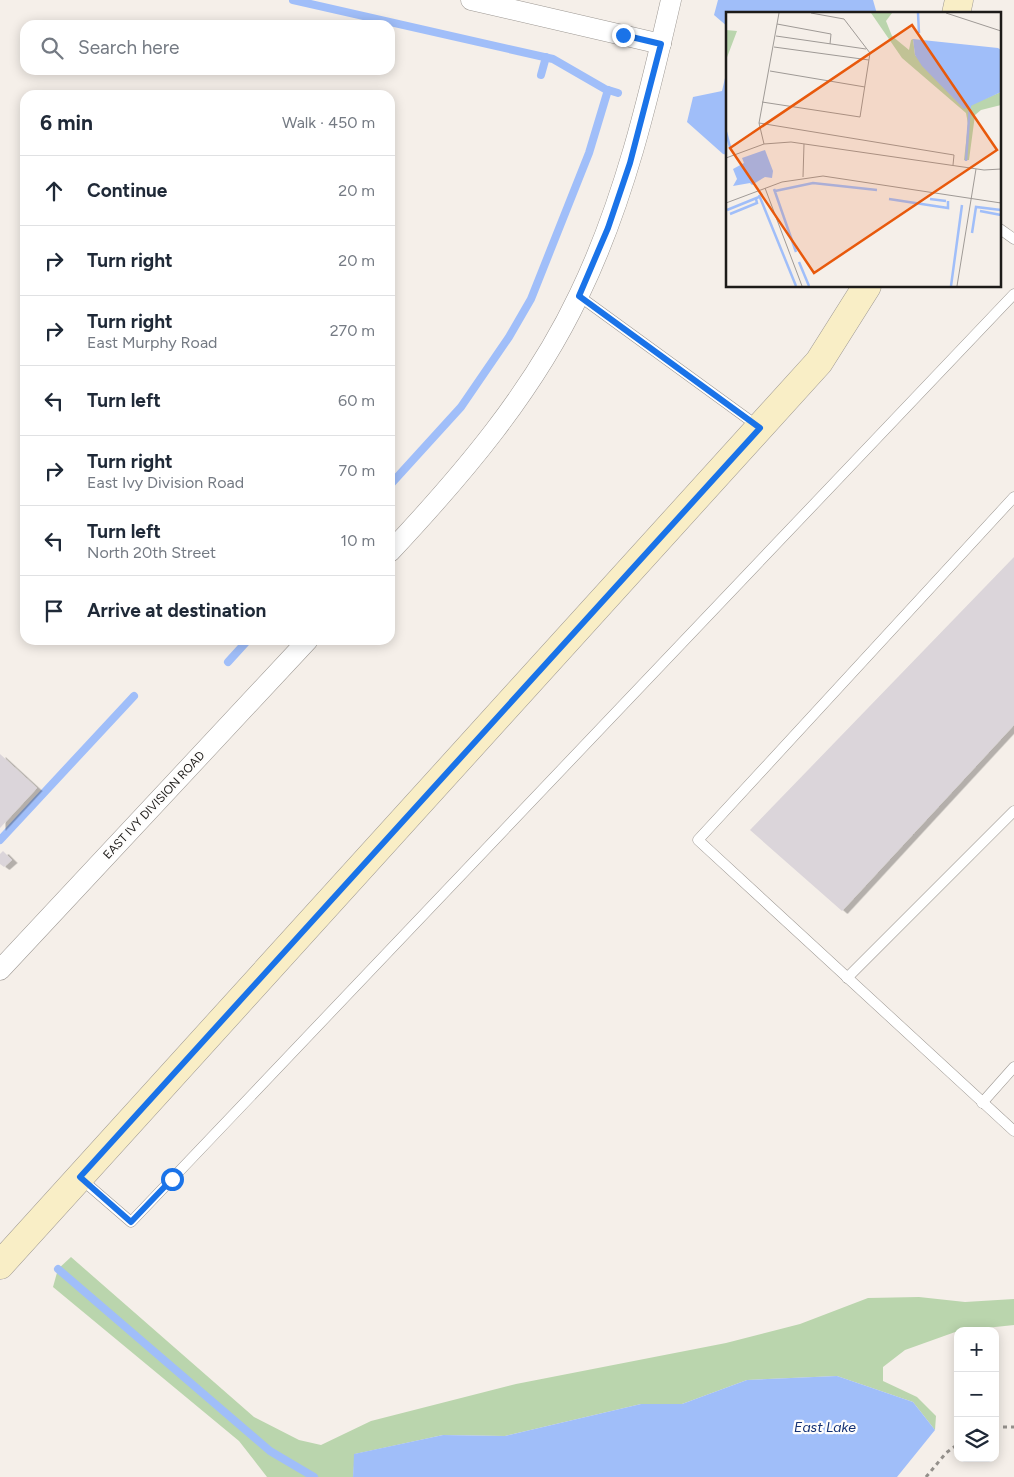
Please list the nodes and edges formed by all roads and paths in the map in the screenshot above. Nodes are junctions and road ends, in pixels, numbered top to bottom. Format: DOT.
graph roads {
  1 [pos="471,0"];
  2 [pos="671,0"];
  3 [pos="661,44"];
  4 [pos="1002,230"];
  5 [pos="1014,239"];
  6 [pos="866,288"];
  7 [pos="1014,294"];
  8 [pos="579,296"];
  9 [pos="760,428"];
  10 [pos="1014,497"];
  11 [pos="395,547"];
  12 [pos="303,645"];
  13 [pos="1014,811"];
  14 [pos="0,970"];
  15 [pos="847,978"];
  16 [pos="1014,1067"];
  17 [pos="982,1103"];
  18 [pos="1014,1131"];
  19 [pos="80,1177"];
  20 [pos="0,1265"];
  21 [pos="999,1427"];
  22 [pos="1014,1427"];
  23 [pos="954,1447"];
  24 [pos="926,1477"];
  1 -- 3 [label="street"];
  2 -- 3 [label="street"];
  3 -- 8 [label="street"];
  4 -- 5 [label="lane"];
  6 -- 9 [label="street"];
  7 -- 19 [label="lane"];
  8 -- 9 [label="lane"];
  8 -- 11 [label="street"];
  9 -- 19 [label="street"];
  10 -- 15 [label="lane"];
  12 -- 14 [label="street, EAST IVY DIVISION ROAD"];
  13 -- 15 [label="lane"];
  15 -- 17 [label="lane"];
  16 -- 17 [label="lane"];
  17 -- 18 [label="lane"];
  19 -- 20 [label="street"];
  21 -- 22 [label="path"];
  23 -- 24 [label="path"];
}
